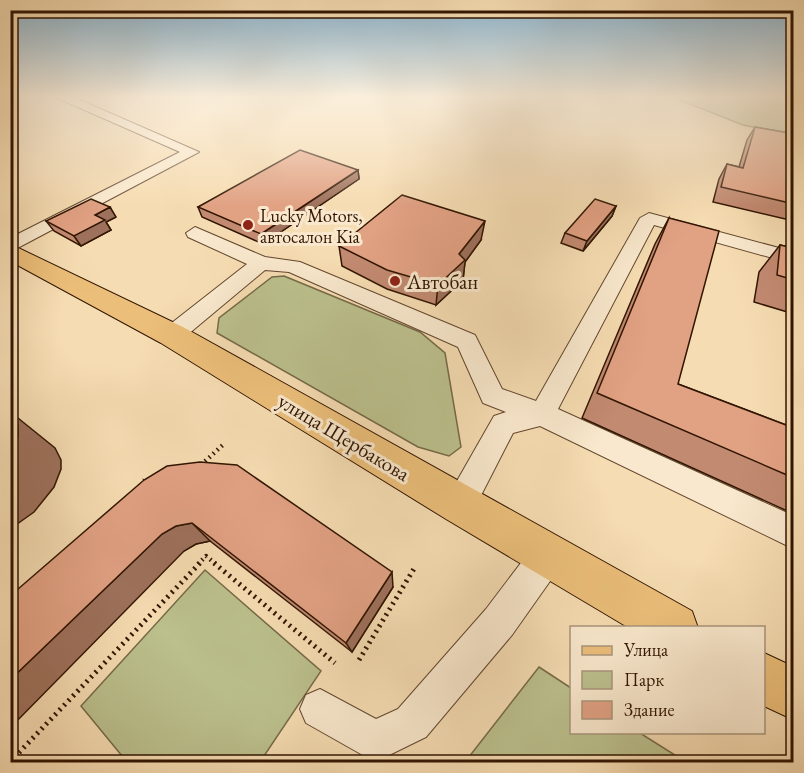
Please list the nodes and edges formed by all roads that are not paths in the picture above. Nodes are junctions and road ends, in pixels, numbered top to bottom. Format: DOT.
graph roads {
  1 [pos="147,133"];
  2 [pos="195,233"];
  3 [pos="10,246"];
  4 [pos="10,251"];
  5 [pos="794,258"];
  6 [pos="261,263"];
  7 [pos="172,334"];
  8 [pos="542,414"];
  9 [pos="460,505"];
  10 [pos="794,533"];
  11 [pos="548,555"];
  12 [pos="673,626"];
  13 [pos="765,679"];
  14 [pos="794,695"];
  15 [pos="321,709"];
  1 -- 3 [label="lane"];
  2 -- 6 [label="lane"];
  4 -- 7 [label="main road, улица Щербакова"];
  5 -- 8 [label="lane"];
  6 -- 7 [label="lane"];
  6 -- 8 [label="lane"];
  7 -- 9 [label="main road, улица Щербакова"];
  8 -- 9 [label="lane"];
  8 -- 10 [label="lane"];
  9 -- 11 [label="main road, улица Щербакова"];
  11 -- 12 [label="main road, улица Щербакова"];
  11 -- 15 [label="lane"];
  13 -- 14 [label="main road"];
}
